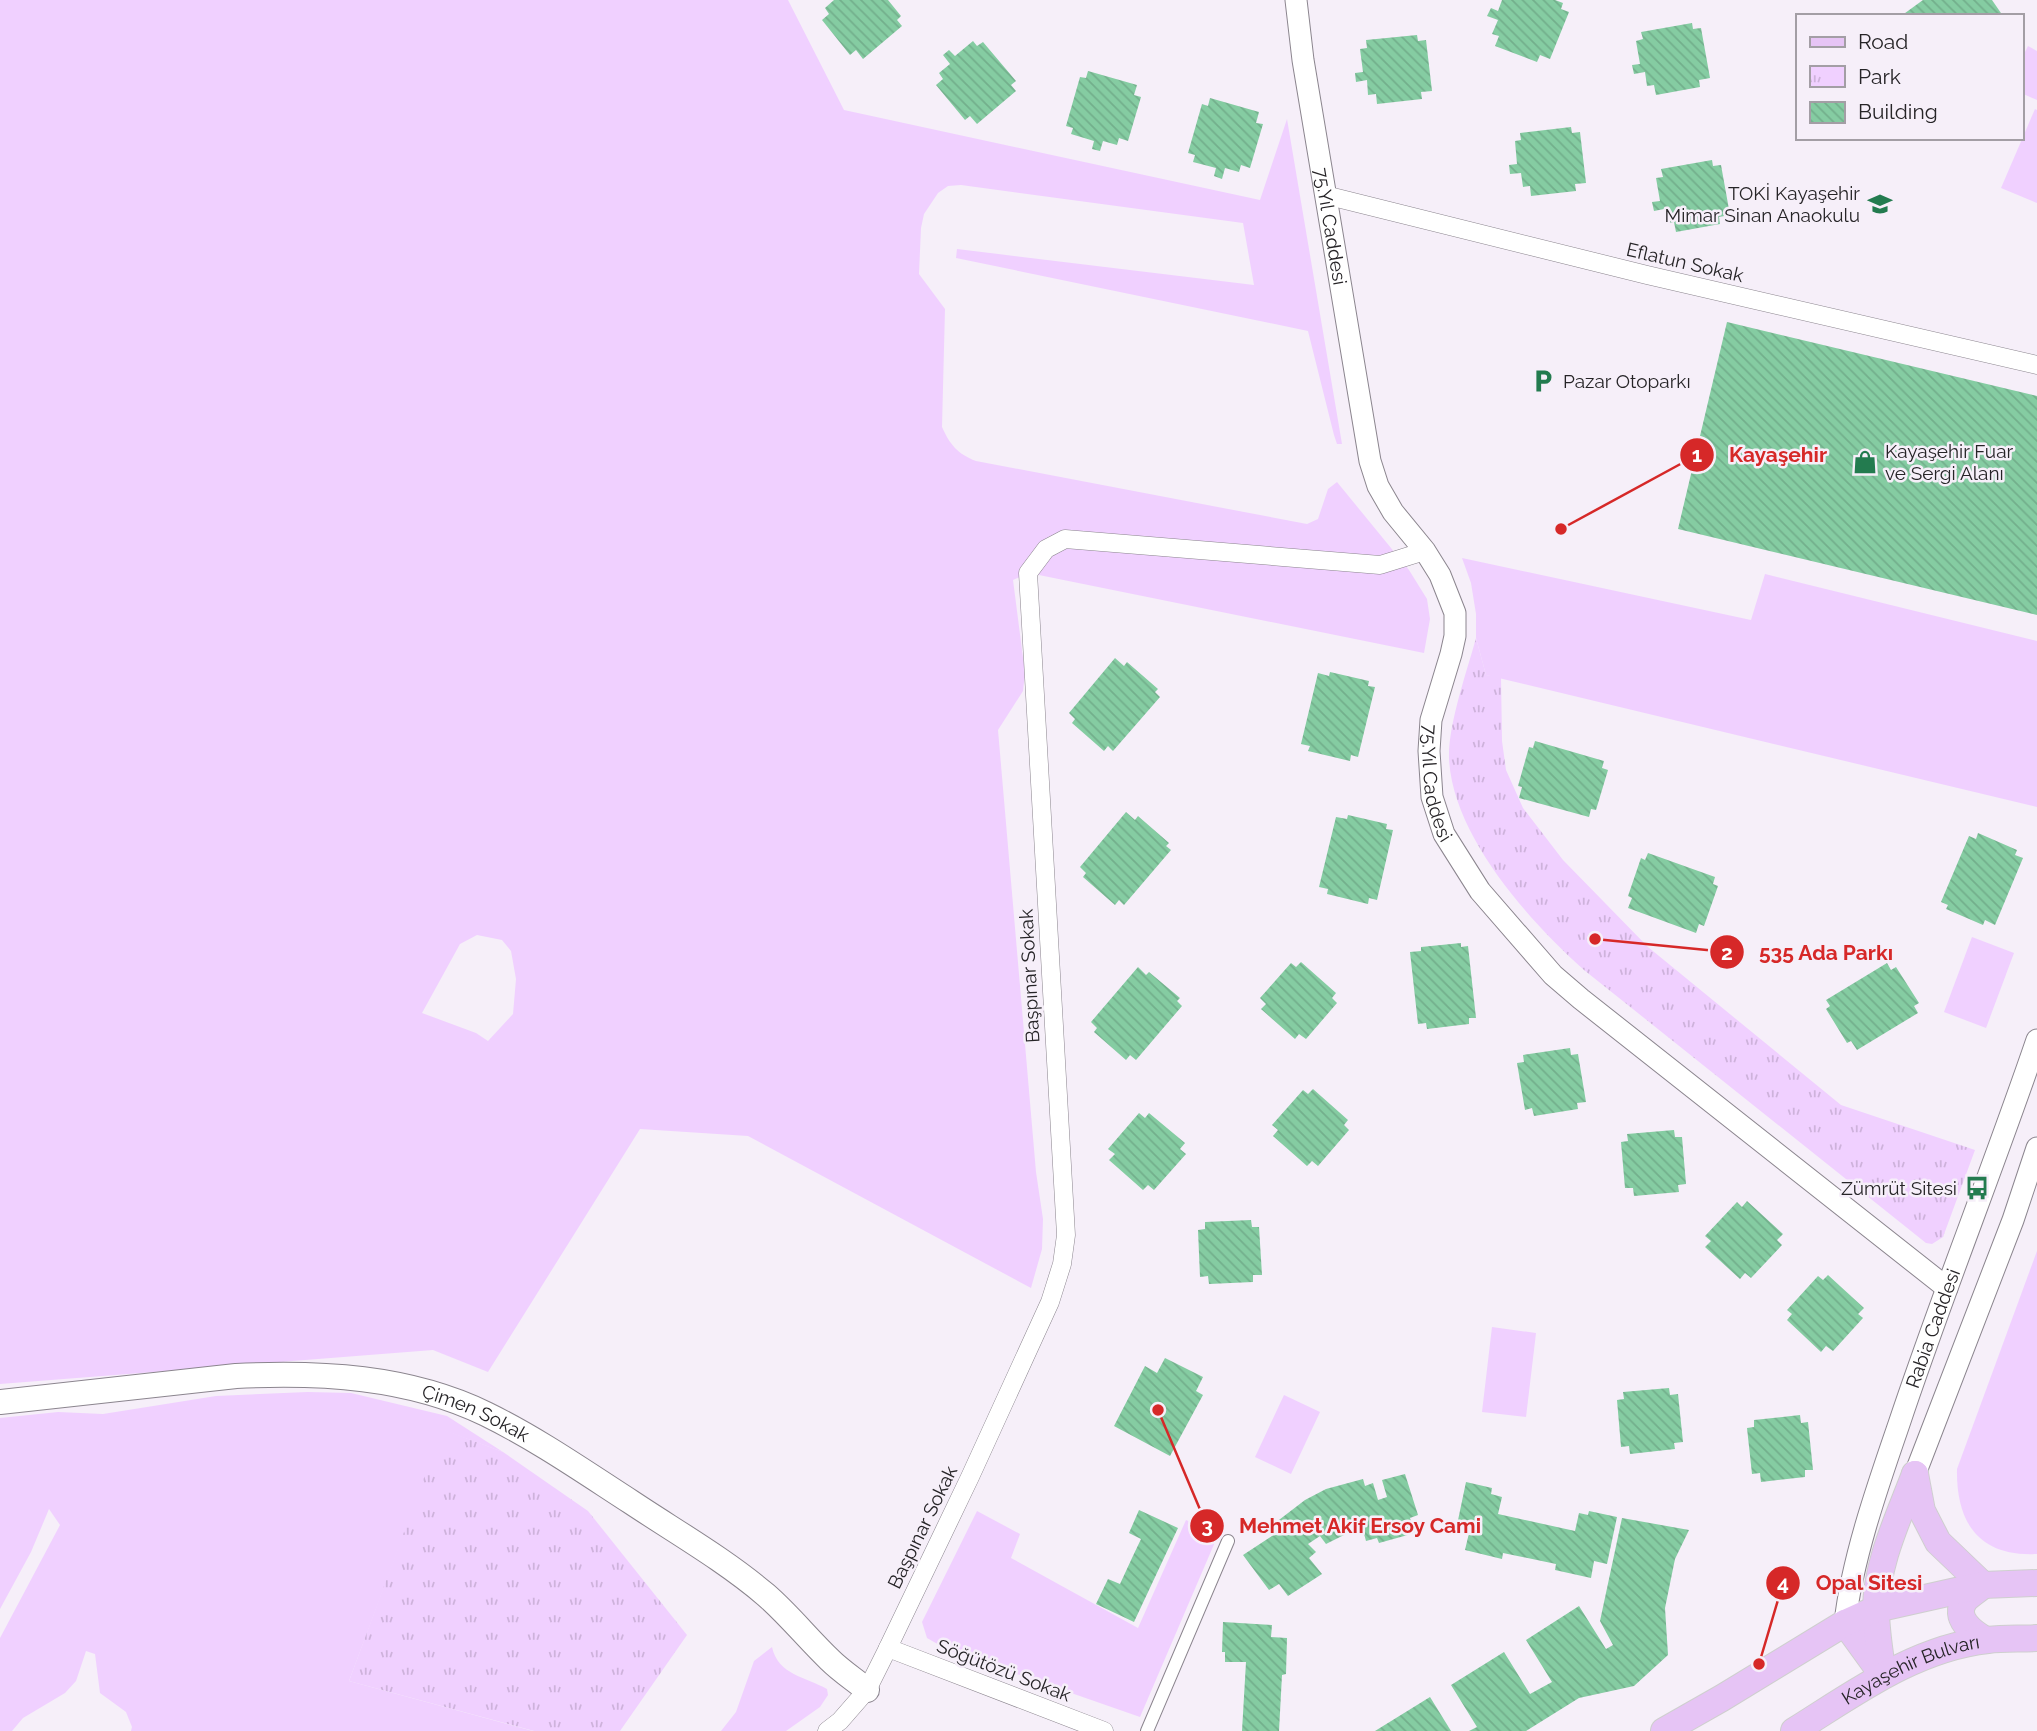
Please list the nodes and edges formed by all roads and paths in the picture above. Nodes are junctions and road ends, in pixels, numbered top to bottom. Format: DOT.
graph roads {
  1 [pos="1296,0"];
  2 [pos="1325,195"];
  3 [pos="2037,365"];
  4 [pos="1425,551"];
  5 [pos="2037,1040"];
  6 [pos="2037,1148"];
  7 [pos="1947,1288"];
  8 [pos="0,1402"];
  9 [pos="1915,1474"];
  10 [pos="1227,1541"];
  11 [pos="2037,1583"];
  12 [pos="1983,1585"];
  13 [pos="1876,1609"];
  14 [pos="1844,1623"];
  15 [pos="2037,1638"];
  16 [pos="1986,1640"];
  17 [pos="888,1648"];
  18 [pos="1883,1675"];
  19 [pos="867,1690"];
  20 [pos="827,1731"];
  21 [pos="1104,1731"];
  22 [pos="1147,1731"];
  23 [pos="1664,1731"];
  24 [pos="1794,1731"];
  1 -- 2 [label="street, 75.Yıl Caddesi"];
  2 -- 3 [label="street, Eflatun Sokak"];
  2 -- 4 [label="street, 75.Yıl Caddesi"];
  4 -- 7 [label="street, 75.Yıl Caddesi"];
  4 -- 17 [label="street, Başpınar Sokak"];
  5 -- 7 [label="street, Rabia Caddesi"];
  6 -- 9 [label="street, Rabia Caddesi"];
  7 -- 14 [label="street, Rabia Caddesi"];
  8 -- 19 [label="main road, Çimen Sokak"];
  9 -- 12 [label="main road"];
  9 -- 13 [label="main road"];
  10 -- 22 [label="street"];
  11 -- 12 [label="main road"];
  12 -- 13 [label="main road"];
  12 -- 16 [label="main road"];
  13 -- 14 [label="main road"];
  13 -- 18 [label="main road"];
  14 -- 18 [label="main road"];
  14 -- 23 [label="main road"];
  15 -- 16 [label="main road, Kayaşehir Bulvarı"];
  16 -- 18 [label="main road, Kayaşehir Bulvarı"];
  17 -- 19 [label="street, Başpınar Sokak"];
  17 -- 21 [label="street, Söğütözü Sokak"];
  18 -- 24 [label="main road, Kayaşehir Bulvarı"];
  19 -- 20 [label="street, Başpınar Sokak"];
}
